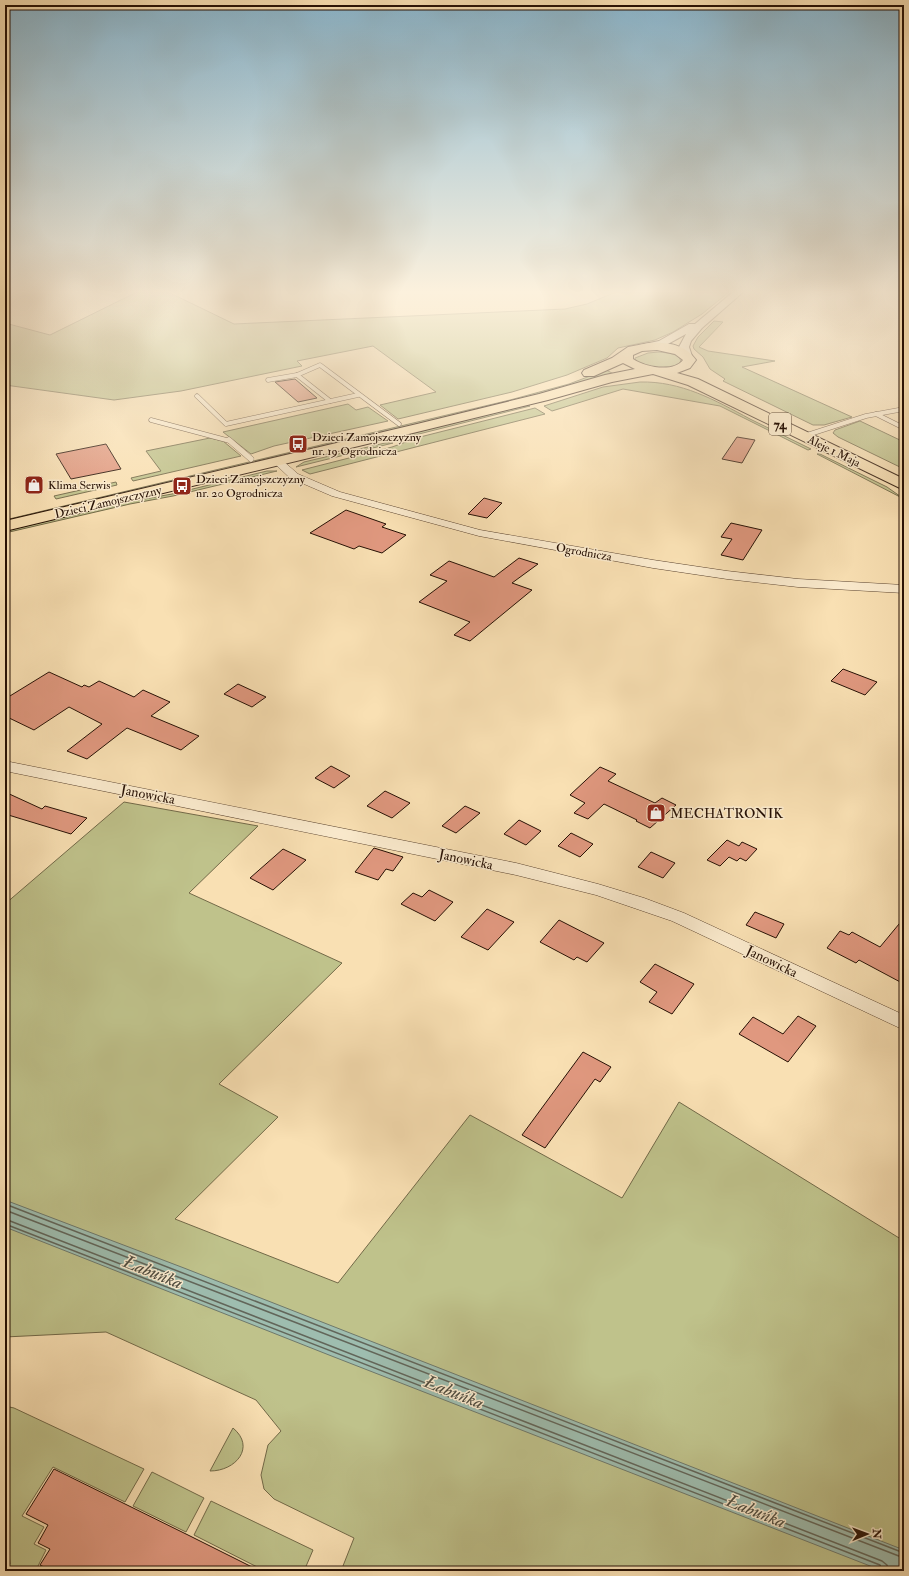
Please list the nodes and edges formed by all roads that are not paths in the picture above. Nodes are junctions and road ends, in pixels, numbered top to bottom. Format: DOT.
graph roads {
  1 [pos="319,366"];
  2 [pos="321,366"];
  3 [pos="606,366"];
  4 [pos="636,366"];
  5 [pos="685,366"];
  6 [pos="695,366"];
  7 [pos="654,370"];
  8 [pos="297,375"];
  9 [pos="268,380"];
  10 [pos="358,395"];
  11 [pos="197,396"];
  12 [pos="330,400"];
  13 [pos="904,409"];
  14 [pos="876,414"];
  15 [pos="151,420"];
  16 [pos="399,424"];
  17 [pos="904,428"];
  18 [pos="811,434"];
  19 [pos="251,459"];
  20 [pos="278,462"];
  21 [pos="904,474"];
  22 [pos="904,485"];
  23 [pos="5,517"];
  24 [pos="5,526"];
  25 [pos="904,589"];
  26 [pos="5,766"];
  27 [pos="904,1023"];
  1 -- 8 [label="lane"];
  2 -- 10 [label="lane"];
  3 -- 16 [label="main road, Dzieci Zamojszczyzny / 74"];
  4 -- 7 [label="main road, 74"];
  5 -- 7 [label="main road, 74"];
  6 -- 18 [label="main road, Aleje 1 Maja / 74"];
  7 -- 18 [label="main road, Aleje 1 Maja / 74"];
  7 -- 20 [label="main road, Dzieci Zamojszczyzny / 74"];
  8 -- 9 [label="lane"];
  8 -- 12 [label="lane"];
  10 -- 12 [label="lane"];
  10 -- 16 [label="lane"];
  11 -- 12 [label="lane"];
  13 -- 14 [label="lane"];
  14 -- 17 [label="lane"];
  14 -- 18 [label="lane"];
  15 -- 19 [label="lane"];
  16 -- 19 [label="main road, Dzieci Zamojszczyzny / 74"];
  18 -- 21 [label="main road, Aleje 1 Maja / 74"];
  18 -- 22 [label="main road, Aleje 1 Maja / 74"];
  19 -- 23 [label="main road, Dzieci Zamojszczyzny / 74"];
  20 -- 24 [label="main road, Dzieci Zamojszczyzny / 74"];
  20 -- 25 [label="street, Ogrodnicza"];
  26 -- 27 [label="street, Janowicka"];
}
